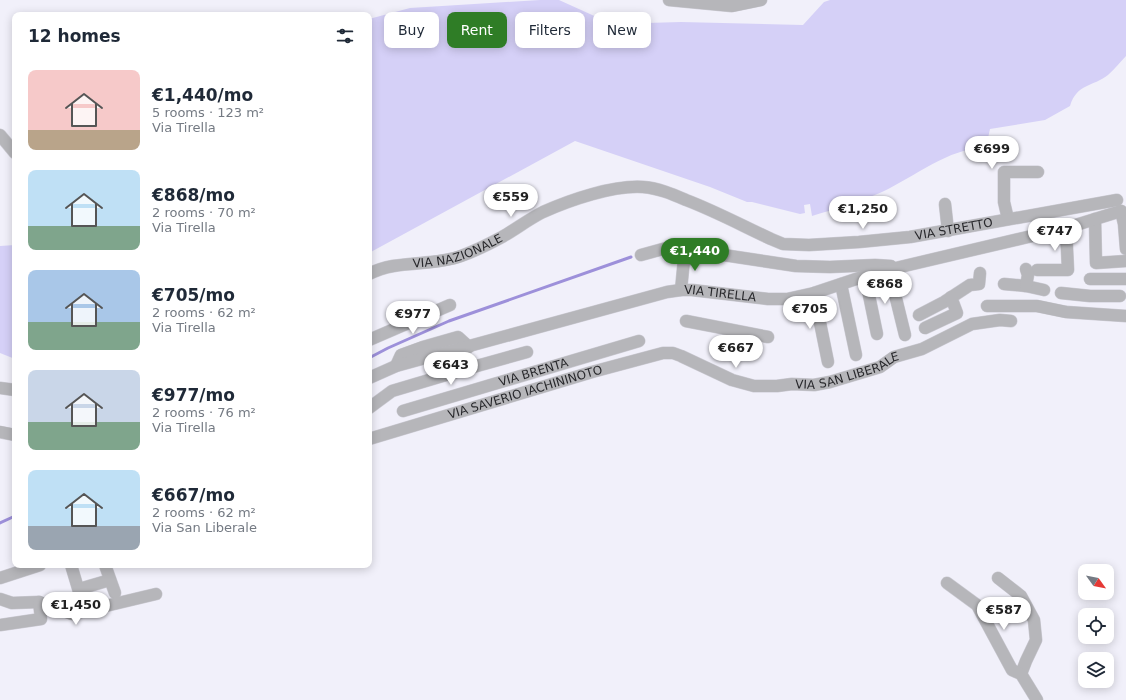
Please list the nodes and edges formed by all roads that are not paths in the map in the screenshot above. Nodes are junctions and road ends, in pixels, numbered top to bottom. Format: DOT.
graph roads {
  1 [pos="669,0"];
  2 [pos="761,0"];
  3 [pos="0,135"];
  4 [pos="12,149"];
  5 [pos="1038,172"];
  6 [pos="656,189"];
  7 [pos="945,204"];
  8 [pos="1123,205"];
  9 [pos="1077,207"];
  10 [pos="1099,216"];
  11 [pos="1008,219"];
  12 [pos="1066,228"];
  13 [pos="948,231"];
  14 [pos="1126,248"];
  15 [pos="706,252"];
  16 [pos="641,255"];
  17 [pos="1126,261"];
  18 [pos="894,268"];
  19 [pos="372,273"];
  20 [pos="980,273"];
  21 [pos="864,276"];
  22 [pos="1090,279"];
  23 [pos="1126,279"];
  24 [pos="841,284"];
  25 [pos="1004,284"];
  26 [pos="1026,286"];
  27 [pos="681,290"];
  28 [pos="1044,290"];
  29 [pos="1061,292"];
  30 [pos="814,293"];
  31 [pos="1120,296"];
  32 [pos="951,297"];
  33 [pos="450,305"];
  34 [pos="987,306"];
  35 [pos="920,315"];
  36 [pos="1109,315"];
  37 [pos="1126,316"];
  38 [pos="1126,320"];
  39 [pos="1011,321"];
  40 [pos="686,322"];
  41 [pos="925,328"];
  42 [pos="877,334"];
  43 [pos="905,335"];
  44 [pos="768,337"];
  45 [pos="372,339"];
  46 [pos="639,341"];
  47 [pos="465,348"];
  48 [pos="527,352"];
  49 [pos="856,355"];
  50 [pos="681,356"];
  51 [pos="828,362"];
  52 [pos="391,368"];
  53 [pos="466,369"];
  54 [pos="372,377"];
  55 [pos="0,388"];
  56 [pos="12,390"];
  57 [pos="392,391"];
  58 [pos="372,406"];
  59 [pos="404,410"];
  60 [pos="0,432"];
  61 [pos="12,434"];
  62 [pos="372,438"];
  63 [pos="31,568"];
  64 [pos="72,568"];
  65 [pos="107,568"];
  66 [pos="0,578"];
  67 [pos="998,578"];
  68 [pos="110,580"];
  69 [pos="947,583"];
  70 [pos="78,589"];
  71 [pos="115,593"];
  72 [pos="156,594"];
  73 [pos="0,599"];
  74 [pos="38,602"];
  75 [pos="84,605"];
  76 [pos="0,625"];
  77 [pos="1022,674"];
  78 [pos="1037,700"];
  1 -- 2 [label="street"];
  3 -- 4 [label="street"];
  5 -- 11 [label="street"];
  6 -- 13 [label="street, VIA STRETTO"];
  6 -- 19 [label="street, VIA NAZIONALE"];
  7 -- 13 [label="street"];
  8 -- 9 [label="street, VIA STRETTO"];
  8 -- 10 [label="street, VIA TIRELLA"];
  8 -- 14 [label="street"];
  9 -- 10 [label="street"];
  9 -- 11 [label="street, VIA STRETTO"];
  10 -- 12 [label="street, VIA TIRELLA"];
  10 -- 17 [label="street"];
  11 -- 13 [label="street, VIA STRETTO"];
  12 -- 18 [label="street, VIA TIRELLA"];
  12 -- 26 [label="street"];
  15 -- 16 [label="street"];
  15 -- 18 [label="street"];
  15 -- 27 [label="street"];
  18 -- 21 [label="street, VIA TIRELLA"];
  18 -- 43 [label="street"];
  20 -- 32 [label="street"];
  21 -- 24 [label="street, VIA TIRELLA"];
  21 -- 42 [label="street"];
  22 -- 23 [label="street"];
  24 -- 30 [label="street, VIA TIRELLA"];
  24 -- 49 [label="street"];
  25 -- 26 [label="street"];
  26 -- 28 [label="street"];
  27 -- 30 [label="street, VIA TIRELLA"];
  27 -- 47 [label="street, VIA TIRELLA"];
  29 -- 31 [label="street"];
  30 -- 51 [label="street"];
  32 -- 35 [label="street"];
  32 -- 41 [label="street"];
  33 -- 45 [label="street"];
  34 -- 36 [label="street"];
  36 -- 37 [label="street"];
  36 -- 38 [label="street"];
  39 -- 50 [label="street, VIA SAN LIBERALE"];
  40 -- 44 [label="street"];
  46 -- 59 [label="street, VIA BRENTA"];
  47 -- 52 [label="street"];
  47 -- 53 [label="street"];
  48 -- 53 [label="street"];
  50 -- 62 [label="street, VIA SAVERIO IACHININOTO"];
  52 -- 54 [label="street"];
  52 -- 57 [label="street"];
  53 -- 57 [label="street"];
  55 -- 56 [label="street"];
  57 -- 58 [label="street"];
  60 -- 61 [label="street"];
  63 -- 66 [label="street"];
  64 -- 70 [label="street"];
  65 -- 68 [label="street"];
  67 -- 77 [label="street"];
  68 -- 70 [label="street"];
  68 -- 71 [label="street"];
  69 -- 77 [label="street"];
  70 -- 75 [label="street"];
  72 -- 74 [label="street"];
  73 -- 74 [label="street"];
  74 -- 76 [label="street"];
  77 -- 78 [label="street"];
}
